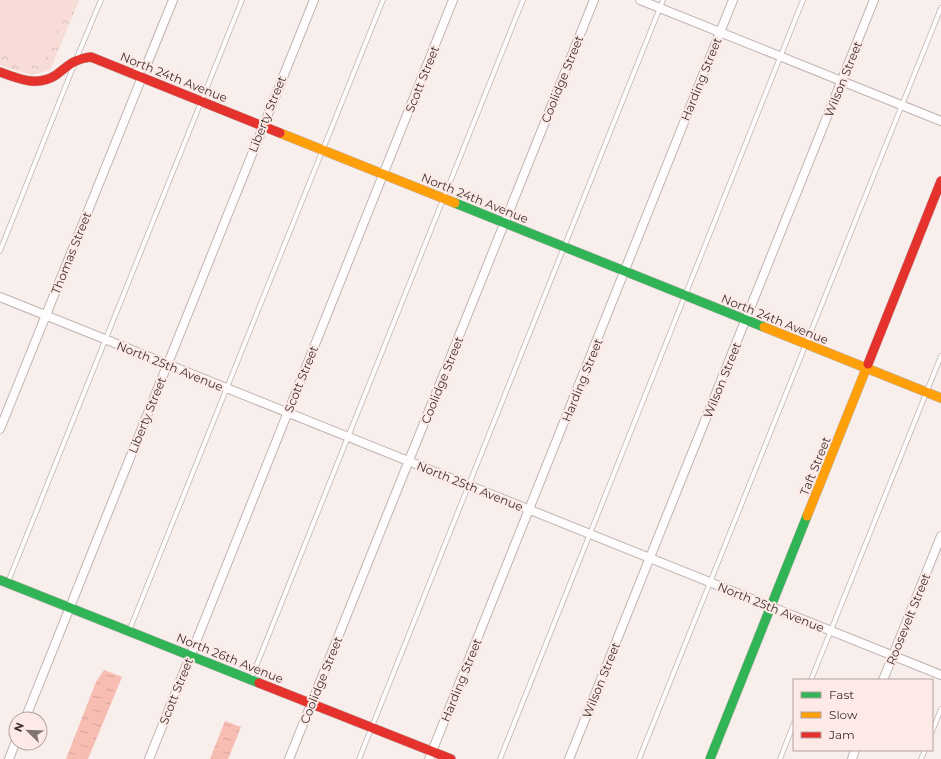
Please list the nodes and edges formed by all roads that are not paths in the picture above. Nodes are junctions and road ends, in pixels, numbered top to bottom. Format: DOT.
graph roads {
  1 [pos="101,0"];
  2 [pos="174,0"];
  3 [pos="242,0"];
  4 [pos="314,0"];
  5 [pos="383,0"];
  6 [pos="453,0"];
  7 [pos="523,0"];
  8 [pos="594,0"];
  9 [pos="640,0"];
  10 [pos="664,0"];
  11 [pos="733,0"];
  12 [pos="803,0"];
  13 [pos="874,0"];
  14 [pos="660,8"];
  15 [pos="941,8"];
  16 [pos="719,32"];
  17 [pos="780,56"];
  18 [pos="77,59"];
  19 [pos="1,75"];
  20 [pos="137,75"];
  21 [pos="842,80"];
  22 [pos="201,101"];
  23 [pos="902,105"];
  24 [pos="941,121"];
  25 [pos="262,126"];
  26 [pos="323,150"];
  27 [pos="384,174"];
  28 [pos="941,181"];
  29 [pos="443,198"];
  30 [pos="505,222"];
  31 [pos="565,247"];
  32 [pos="0,251"];
  33 [pos="625,271"];
  34 [pos="686,296"];
  35 [pos="0,297"];
  36 [pos="46,315"];
  37 [pos="745,320"];
  38 [pos="105,340"];
  39 [pos="806,344"];
  40 [pos="941,356"];
  41 [pos="167,366"];
  42 [pos="867,368"];
  43 [pos="226,389"];
  44 [pos="926,392"];
  45 [pos="941,398"];
  46 [pos="287,413"];
  47 [pos="0,429"];
  48 [pos="347,437"];
  49 [pos="409,462"];
  50 [pos="469,486"];
  51 [pos="530,511"];
  52 [pos="590,534"];
  53 [pos="941,536"];
  54 [pos="650,558"];
  55 [pos="4,582"];
  56 [pos="710,582"];
  57 [pos="69,607"];
  58 [pos="771,607"];
  59 [pos="831,630"];
  60 [pos="129,631"];
  61 [pos="893,655"];
  62 [pos="191,656"];
  63 [pos="941,675"];
  64 [pos="251,679"];
  65 [pos="811,679"];
  66 [pos="883,679"];
  67 [pos="312,703"];
  68 [pos="941,709"];
  69 [pos="28,711"];
  70 [pos="793,726"];
  71 [pos="372,727"];
  72 [pos="933,729"];
  73 [pos="431,755"];
  74 [pos="149,759"];
  75 [pos="289,759"];
  76 [pos="359,759"];
  77 [pos="450,759"];
  78 [pos="500,759"];
  79 [pos="569,759"];
  80 [pos="639,759"];
  81 [pos="710,759"];
  82 [pos="780,759"];
  1 -- 18 [label="lane"];
  2 -- 20 [label="street, Thomas Street"];
  3 -- 22 [label="lane"];
  4 -- 25 [label="street, Liberty Street"];
  5 -- 26 [label="lane"];
  6 -- 27 [label="street, Scott Street"];
  7 -- 29 [label="lane"];
  8 -- 30 [label="street, Coolidge Street"];
  9 -- 14 [label="street"];
  10 -- 14 [label="lane"];
  11 -- 16 [label="street, Harding Street"];
  12 -- 17 [label="lane"];
  13 -- 21 [label="street, Wilson Street"];
  14 -- 16 [label="street"];
  14 -- 31 [label="lane"];
  15 -- 23 [label="lane"];
  16 -- 17 [label="street"];
  16 -- 33 [label="street, Harding Street"];
  17 -- 21 [label="street"];
  17 -- 34 [label="lane"];
  18 -- 19 [label="street"];
  18 -- 20 [label="street, North 24th Avenue"];
  18 -- 32 [label="lane"];
  20 -- 22 [label="street, North 24th Avenue"];
  20 -- 36 [label="street, Thomas Street"];
  21 -- 23 [label="street"];
  21 -- 37 [label="street, Wilson Street"];
  22 -- 25 [label="street, North 24th Avenue"];
  22 -- 38 [label="lane"];
  23 -- 24 [label="street"];
  23 -- 39 [label="lane"];
  25 -- 26 [label="street, North 24th Avenue"];
  25 -- 41 [label="street, Liberty Street"];
  26 -- 27 [label="street, North 24th Avenue"];
  26 -- 43 [label="lane"];
  27 -- 29 [label="street, North 24th Avenue"];
  27 -- 46 [label="street, Scott Street"];
  28 -- 42 [label="street, Taft Street"];
  29 -- 30 [label="street, North 24th Avenue"];
  29 -- 48 [label="lane"];
  30 -- 31 [label="street, North 24th Avenue"];
  30 -- 49 [label="street, Coolidge Street"];
  31 -- 33 [label="street, North 24th Avenue"];
  31 -- 50 [label="lane"];
  33 -- 34 [label="street, North 24th Avenue"];
  33 -- 51 [label="street, Harding Street"];
  34 -- 37 [label="street, North 24th Avenue"];
  34 -- 52 [label="lane"];
  35 -- 36 [label="street, North 25th Avenue"];
  36 -- 38 [label="street, North 25th Avenue"];
  36 -- 47 [label="street, Thomas Street"];
  37 -- 39 [label="street, North 24th Avenue"];
  37 -- 54 [label="street, Wilson Street"];
  38 -- 41 [label="street, North 25th Avenue"];
  38 -- 55 [label="lane"];
  39 -- 42 [label="street, North 24th Avenue"];
  39 -- 56 [label="lane"];
  40 -- 44 [label="lane"];
  41 -- 43 [label="street, North 25th Avenue"];
  41 -- 57 [label="street, Liberty Street"];
  42 -- 44 [label="street, North 24th Avenue"];
  42 -- 58 [label="street, Taft Street"];
  43 -- 46 [label="street, North 25th Avenue"];
  43 -- 60 [label="lane"];
  44 -- 45 [label="street, North 24th Avenue"];
  44 -- 59 [label="lane"];
  46 -- 48 [label="street, North 25th Avenue"];
  46 -- 62 [label="street, Scott Street"];
  48 -- 49 [label="street, North 25th Avenue"];
  48 -- 64 [label="lane"];
  49 -- 50 [label="street, North 25th Avenue"];
  49 -- 67 [label="street, Coolidge Street"];
  50 -- 51 [label="street, North 25th Avenue"];
  50 -- 71 [label="lane"];
  51 -- 52 [label="street, North 25th Avenue"];
  51 -- 73 [label="street, Harding Street"];
  52 -- 54 [label="street, North 25th Avenue"];
  52 -- 78 [label="lane"];
  53 -- 61 [label="street, Roosevelt Street"];
  54 -- 56 [label="street, North 25th Avenue"];
  54 -- 79 [label="street, Wilson Street"];
  55 -- 57 [label="street, North 26th Avenue"];
  56 -- 58 [label="street, North 25th Avenue"];
  56 -- 80 [label="lane"];
  57 -- 60 [label="street, North 26th Avenue"];
  57 -- 69 [label="street, Liberty Street"];
  58 -- 59 [label="street, North 25th Avenue"];
  58 -- 81 [label="street, Taft Street"];
  59 -- 61 [label="street, North 25th Avenue"];
  59 -- 65 [label="lane"];
  60 -- 62 [label="street, North 26th Avenue"];
  61 -- 63 [label="street, North 25th Avenue"];
  61 -- 66 [label="street, Roosevelt Street"];
  62 -- 64 [label="street, North 26th Avenue"];
  62 -- 74 [label="street, Scott Street"];
  64 -- 67 [label="street, North 26th Avenue"];
  67 -- 71 [label="street, North 26th Avenue"];
  67 -- 75 [label="street, Coolidge Street"];
  68 -- 72 [label="lane"];
  70 -- 82 [label="lane"];
  71 -- 73 [label="street, North 26th Avenue"];
  71 -- 76 [label="lane"];
  73 -- 77 [label="street, North 26th Avenue"];
}
